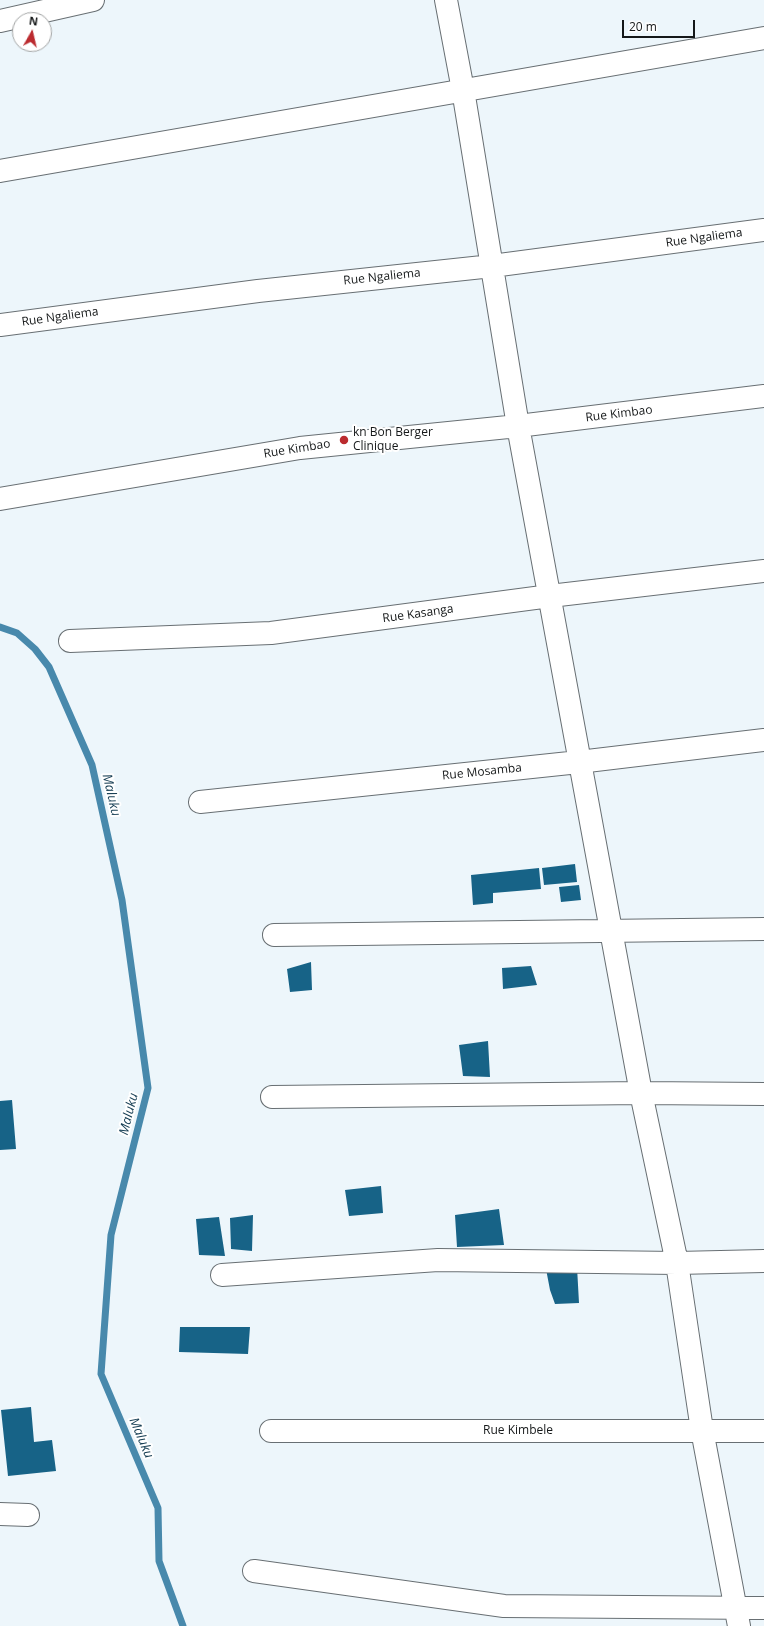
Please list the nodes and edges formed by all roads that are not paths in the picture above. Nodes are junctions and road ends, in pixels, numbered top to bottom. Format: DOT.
graph roads {
  1 [pos="93,0"];
  2 [pos="446,0"];
  3 [pos="0,21"];
  4 [pos="764,38"];
  5 [pos="464,90"];
  6 [pos="0,171"];
  7 [pos="764,230"];
  8 [pos="492,266"];
  9 [pos="0,325"];
  10 [pos="764,396"];
  11 [pos="518,426"];
  12 [pos="0,499"];
  13 [pos="764,572"];
  14 [pos="550,596"];
  15 [pos="70,641"];
  16 [pos="764,740"];
  17 [pos="579,762"];
  18 [pos="200,802"];
  19 [pos="764,929"];
  20 [pos="611,932"];
  21 [pos="274,935"];
  22 [pos="641,1093"];
  23 [pos="764,1094"];
  24 [pos="272,1097"];
  25 [pos="764,1261"];
  26 [pos="678,1263"];
  27 [pos="222,1275"];
  28 [pos="702,1430"];
  29 [pos="271,1431"];
  30 [pos="764,1431"];
  31 [pos="0,1514"];
  32 [pos="28,1515"];
  33 [pos="254,1571"];
  34 [pos="764,1608"];
  35 [pos="737,1617"];
  1 -- 3 [label="street"];
  2 -- 5 [label="street"];
  4 -- 5 [label="street"];
  5 -- 6 [label="street"];
  5 -- 8 [label="street"];
  7 -- 8 [label="street, Rue Ngaliema"];
  8 -- 9 [label="street, Rue Ngaliema"];
  8 -- 11 [label="street"];
  10 -- 11 [label="street, Rue Kimbao"];
  11 -- 12 [label="street, Rue Kimbao"];
  11 -- 14 [label="street"];
  13 -- 14 [label="street, Rue Kasanga"];
  14 -- 15 [label="street, Rue Kasanga"];
  14 -- 17 [label="street"];
  16 -- 17 [label="street, Rue Mosamba"];
  17 -- 18 [label="street, Rue Mosamba"];
  17 -- 20 [label="street"];
  19 -- 20 [label="street"];
  20 -- 21 [label="street"];
  20 -- 22 [label="street"];
  22 -- 23 [label="street"];
  22 -- 24 [label="street"];
  22 -- 26 [label="street"];
  25 -- 26 [label="street"];
  26 -- 27 [label="street"];
  26 -- 28 [label="street"];
  28 -- 29 [label="street, Rue Kimbele"];
  28 -- 30 [label="street, Rue Kimbele"];
  28 -- 35 [label="street"];
  31 -- 32 [label="street"];
  33 -- 35 [label="street"];
  34 -- 35 [label="street"];
}
